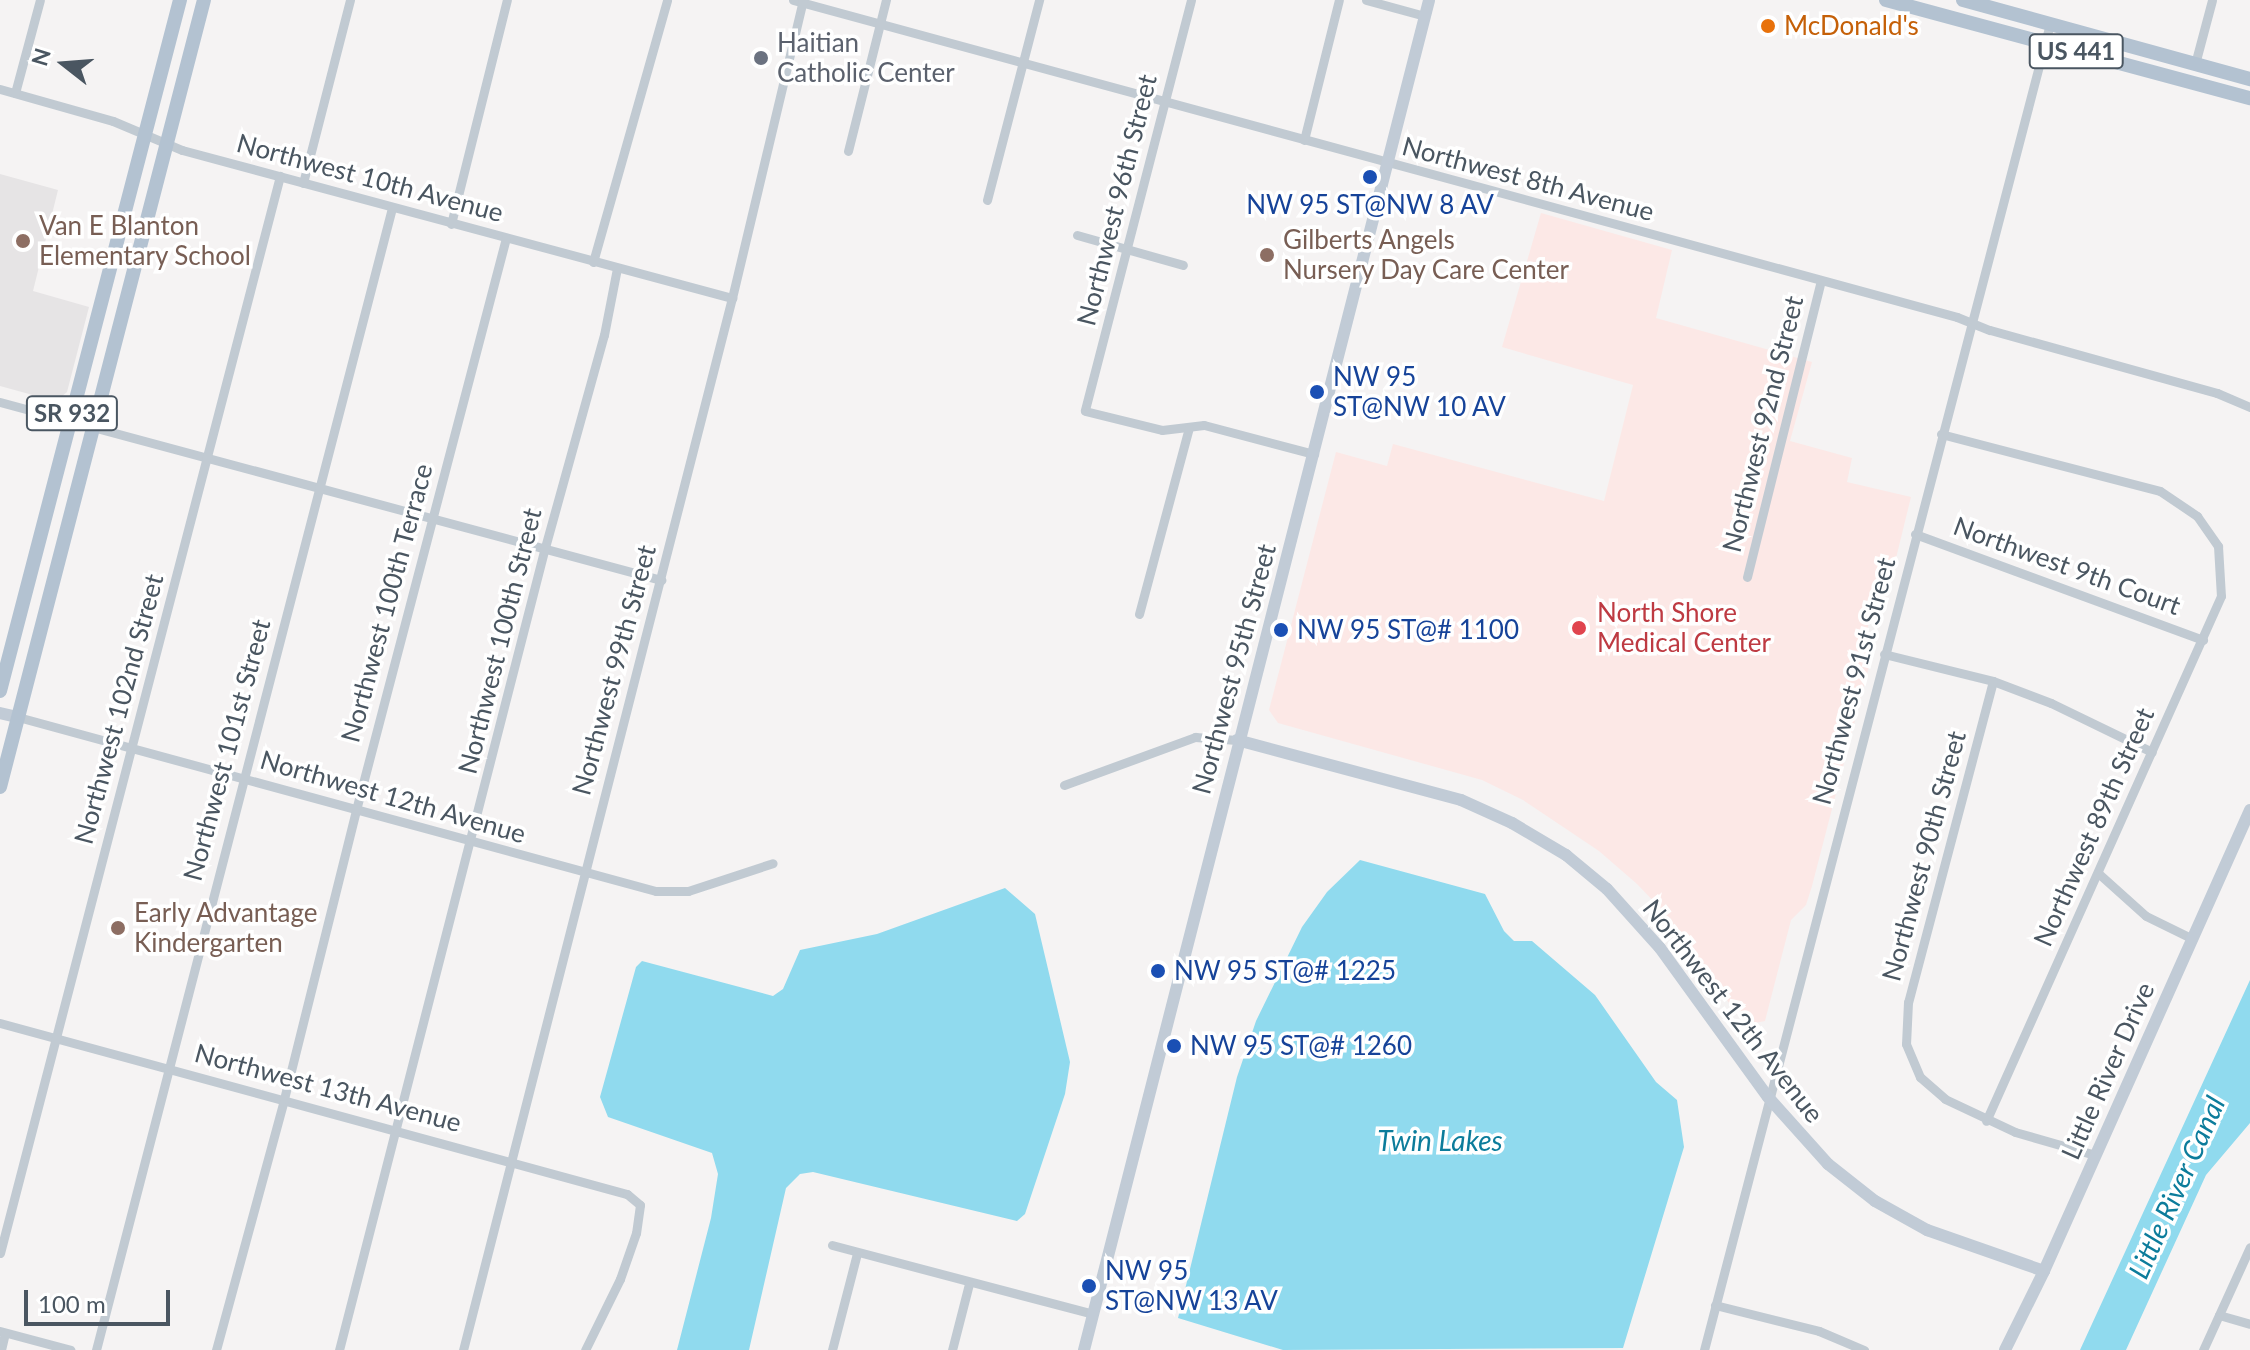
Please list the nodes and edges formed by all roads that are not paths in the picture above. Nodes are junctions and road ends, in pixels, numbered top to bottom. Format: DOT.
graph roads {
  1 [pos="40,0"];
  2 [pos="180,0"];
  3 [pos="204,0"];
  4 [pos="350,0"];
  5 [pos="507,0"];
  6 [pos="667,0"];
  7 [pos="886,0"];
  8 [pos="1039,0"];
  9 [pos="1191,0"];
  10 [pos="1339,0"];
  11 [pos="1366,0"];
  12 [pos="1429,0"];
  13 [pos="1886,0"];
  14 [pos="1963,0"];
  15 [pos="2212,0"];
  16 [pos="799,1"];
  17 [pos="1425,16"];
  18 [pos="880,24"];
  19 [pos="2050,24"];
  20 [pos="2044,43"];
  21 [pos="1023,64"];
  22 [pos="2195,64"];
  23 [pos="2250,79"];
  24 [pos="0,89"];
  25 [pos="15,93"];
  26 [pos="2250,98"];
  27 [pos="1164,101"];
  28 [pos="144,135"];
  29 [pos="1304,140"];
  30 [pos="166,145"];
  31 [pos="848,151"];
  32 [pos="1389,165"];
  33 [pos="280,176"];
  34 [pos="303,183"];
  35 [pos="987,200"];
  36 [pos="392,208"];
  37 [pos="451,224"];
  38 [pos="1077,235"];
  39 [pos="506,238"];
  40 [pos="1128,249"];
  41 [pos="593,262"];
  42 [pos="1183,265"];
  43 [pos="617,268"];
  44 [pos="1821,281"];
  45 [pos="732,298"];
  46 [pos="1971,322"];
  47 [pos="0,402"];
  48 [pos="2250,407"];
  49 [pos="70,423"];
  50 [pos="1189,428"];
  51 [pos="92,429"];
  52 [pos="1941,434"];
  53 [pos="1314,454"];
  54 [pos="207,458"];
  55 [pos="318,490"];
  56 [pos="431,521"];
  57 [pos="1915,534"];
  58 [pos="544,551"];
  59 [pos="1747,577"];
  60 [pos="661,580"];
  61 [pos="1139,614"];
  62 [pos="2203,640"];
  63 [pos="1884,654"];
  64 [pos="1993,681"];
  65 [pos="0,691"];
  66 [pos="0,713"];
  67 [pos="18,717"];
  68 [pos="1237,740"];
  69 [pos="133,747"];
  70 [pos="2152,752"];
  71 [pos="242,777"];
  72 [pos="1064,785"];
  73 [pos="0,787"];
  74 [pos="356,810"];
  75 [pos="2250,810"];
  76 [pos="471,843"];
  77 [pos="773,863"];
  78 [pos="585,872"];
  79 [pos="2098,873"];
  80 [pos="2191,938"];
  81 [pos="0,1023"];
  82 [pos="55,1038"];
  83 [pos="168,1069"];
  84 [pos="1768,1097"];
  85 [pos="284,1099"];
  86 [pos="1986,1121"];
  87 [pos="395,1127"];
  88 [pos="2095,1155"];
  89 [pos="510,1160"];
  90 [pos="832,1245"];
  91 [pos="2250,1247"];
  92 [pos="0,1253"];
  93 [pos="857,1253"];
  94 [pos="2044,1271"];
  95 [pos="969,1284"];
  96 [pos="1715,1305"];
  97 [pos="1093,1314"];
  98 [pos="2219,1315"];
  99 [pos="2250,1324"];
  100 [pos="3,1332"];
  101 [pos="1,1350"];
  102 [pos="71,1350"];
  103 [pos="96,1350"];
  104 [pos="216,1350"];
  105 [pos="339,1350"];
  106 [pos="463,1350"];
  107 [pos="585,1350"];
  108 [pos="832,1350"];
  109 [pos="952,1350"];
  110 [pos="1084,1350"];
  111 [pos="1704,1350"];
  112 [pos="1864,1350"];
  113 [pos="2005,1350"];
  114 [pos="2203,1350"];
  1 -- 25 [label="street"];
  2 -- 28 [label="main road, SR 932"];
  3 -- 30 [label="main road, SR 932"];
  4 -- 34 [label="street"];
  5 -- 37 [label="street"];
  6 -- 41 [label="street"];
  7 -- 18 [label="street"];
  8 -- 21 [label="street"];
  9 -- 27 [label="street, Northwest 96th Street"];
  10 -- 29 [label="street"];
  11 -- 17 [label="street"];
  12 -- 17 [label="street, Northwest 95th Street"];
  13 -- 20 [label="main road, US 441"];
  14 -- 19 [label="main road, US 441"];
  15 -- 22 [label="street"];
  16 -- 18 [label="street, Northwest 8th Avenue"];
  16 -- 45 [label="street, Northwest 99th Street"];
  17 -- 32 [label="street, Northwest 95th Street"];
  18 -- 21 [label="street, Northwest 8th Avenue"];
  18 -- 31 [label="street"];
  19 -- 20 [label="street, Northwest 91st Street"];
  19 -- 22 [label="main road, US 441"];
  20 -- 26 [label="main road, US 441"];
  20 -- 46 [label="street, Northwest 91st Street"];
  21 -- 27 [label="street, Northwest 8th Avenue"];
  21 -- 35 [label="street"];
  22 -- 23 [label="main road, US 441"];
  24 -- 25 [label="street, Northwest 10th Avenue"];
  25 -- 28 [label="street, Northwest 10th Avenue"];
  27 -- 29 [label="street, Northwest 8th Avenue"];
  27 -- 40 [label="street, Northwest 96th Street"];
  28 -- 30 [label="street, Northwest 10th Avenue"];
  28 -- 49 [label="main road, SR 932"];
  29 -- 32 [label="street, Northwest 8th Avenue"];
  30 -- 33 [label="street, Northwest 10th Avenue"];
  30 -- 51 [label="main road, SR 932"];
  32 -- 44 [label="street, Northwest 8th Avenue"];
  32 -- 53 [label="street, Northwest 95th Street"];
  33 -- 34 [label="street, Northwest 10th Avenue"];
  33 -- 54 [label="street, Northwest 102nd Street"];
  34 -- 36 [label="street, Northwest 10th Avenue"];
  36 -- 37 [label="street, Northwest 10th Avenue"];
  36 -- 55 [label="street, Northwest 101st Street"];
  37 -- 39 [label="street, Northwest 10th Avenue"];
  38 -- 40 [label="street"];
  39 -- 41 [label="street, Northwest 10th Avenue"];
  39 -- 56 [label="street, Northwest 100th Terrace"];
  40 -- 42 [label="street"];
  40 -- 50 [label="street, Northwest 96th Street"];
  41 -- 43 [label="street, Northwest 10th Avenue"];
  43 -- 45 [label="street, Northwest 10th Avenue"];
  43 -- 58 [label="street, Northwest 100th Street"];
  44 -- 46 [label="street, Northwest 8th Avenue"];
  44 -- 59 [label="street, Northwest 92nd Street"];
  45 -- 60 [label="street, Northwest 99th Street"];
  46 -- 48 [label="street, Northwest 8th Avenue"];
  46 -- 52 [label="street, Northwest 91st Street"];
  47 -- 49 [label="street"];
  49 -- 51 [label="street"];
  49 -- 65 [label="main road, SR 932"];
  50 -- 53 [label="street"];
  50 -- 61 [label="street"];
  51 -- 54 [label="street"];
  51 -- 67 [label="main road, SR 932"];
  52 -- 57 [label="street, Northwest 91st Street"];
  52 -- 62 [label="street, Northwest 89th Street"];
  53 -- 68 [label="street, Northwest 95th Street"];
  54 -- 55 [label="street"];
  54 -- 69 [label="street, Northwest 102nd Street"];
  55 -- 56 [label="street"];
  55 -- 71 [label="street, Northwest 101st Street"];
  56 -- 58 [label="street"];
  56 -- 74 [label="street, Northwest 100th Terrace"];
  57 -- 62 [label="street, Northwest 9th Court"];
  57 -- 63 [label="street, Northwest 91st Street"];
  58 -- 60 [label="street"];
  58 -- 76 [label="street, Northwest 100th Street"];
  60 -- 78 [label="street, Northwest 99th Street"];
  62 -- 70 [label="street, Northwest 89th Street"];
  63 -- 64 [label="street"];
  63 -- 84 [label="street, Northwest 91st Street"];
  64 -- 70 [label="street"];
  64 -- 86 [label="street, Northwest 90th Street"];
  66 -- 67 [label="street, Northwest 12th Avenue"];
  67 -- 69 [label="street, Northwest 12th Avenue"];
  67 -- 73 [label="main road, SR 932"];
  68 -- 72 [label="street, Northwest 12th Avenue"];
  68 -- 84 [label="street, Northwest 12th Avenue"];
  68 -- 97 [label="street, Northwest 95th Street"];
  69 -- 71 [label="street, Northwest 12th Avenue"];
  69 -- 82 [label="street, Northwest 102nd Street"];
  70 -- 79 [label="street, Northwest 89th Street"];
  71 -- 74 [label="street, Northwest 12th Avenue"];
  71 -- 83 [label="street, Northwest 101st Street"];
  74 -- 76 [label="street, Northwest 12th Avenue"];
  74 -- 85 [label="street, Northwest 100th Terrace"];
  75 -- 80 [label="street, Little River Drive"];
  76 -- 78 [label="street, Northwest 12th Avenue"];
  76 -- 87 [label="street, Northwest 100th Street"];
  77 -- 78 [label="street, Northwest 12th Avenue"];
  78 -- 89 [label="street, Northwest 99th Street"];
  79 -- 80 [label="street"];
  79 -- 86 [label="street, Northwest 89th Street"];
  80 -- 88 [label="street, Little River Drive"];
  81 -- 82 [label="street, Northwest 13th Avenue"];
  82 -- 83 [label="street, Northwest 13th Avenue"];
  82 -- 92 [label="street, Northwest 102nd Street"];
  83 -- 85 [label="street, Northwest 13th Avenue"];
  83 -- 103 [label="street, Northwest 101st Street"];
  84 -- 94 [label="street, Northwest 12th Avenue"];
  84 -- 96 [label="street, Northwest 91st Street"];
  85 -- 87 [label="street, Northwest 13th Avenue"];
  85 -- 104 [label="street, Northwest 100th Terrace"];
  86 -- 88 [label="street"];
  87 -- 89 [label="street, Northwest 13th Avenue"];
  87 -- 105 [label="street, Northwest 100th Street"];
  88 -- 94 [label="street, Little River Drive"];
  89 -- 106 [label="street, Northwest 99th Street"];
  89 -- 107 [label="street, Northwest 13th Avenue"];
  90 -- 93 [label="street"];
  91 -- 98 [label="street"];
  93 -- 95 [label="street"];
  93 -- 108 [label="street"];
  94 -- 113 [label="street, Little River Drive"];
  95 -- 97 [label="street"];
  95 -- 109 [label="street"];
  96 -- 111 [label="street, Northwest 91st Street"];
  96 -- 112 [label="street"];
  97 -- 110 [label="street, Northwest 95th Street"];
  98 -- 99 [label="street"];
  98 -- 114 [label="street"];
  100 -- 101 [label="street"];
  100 -- 102 [label="street"];
}
